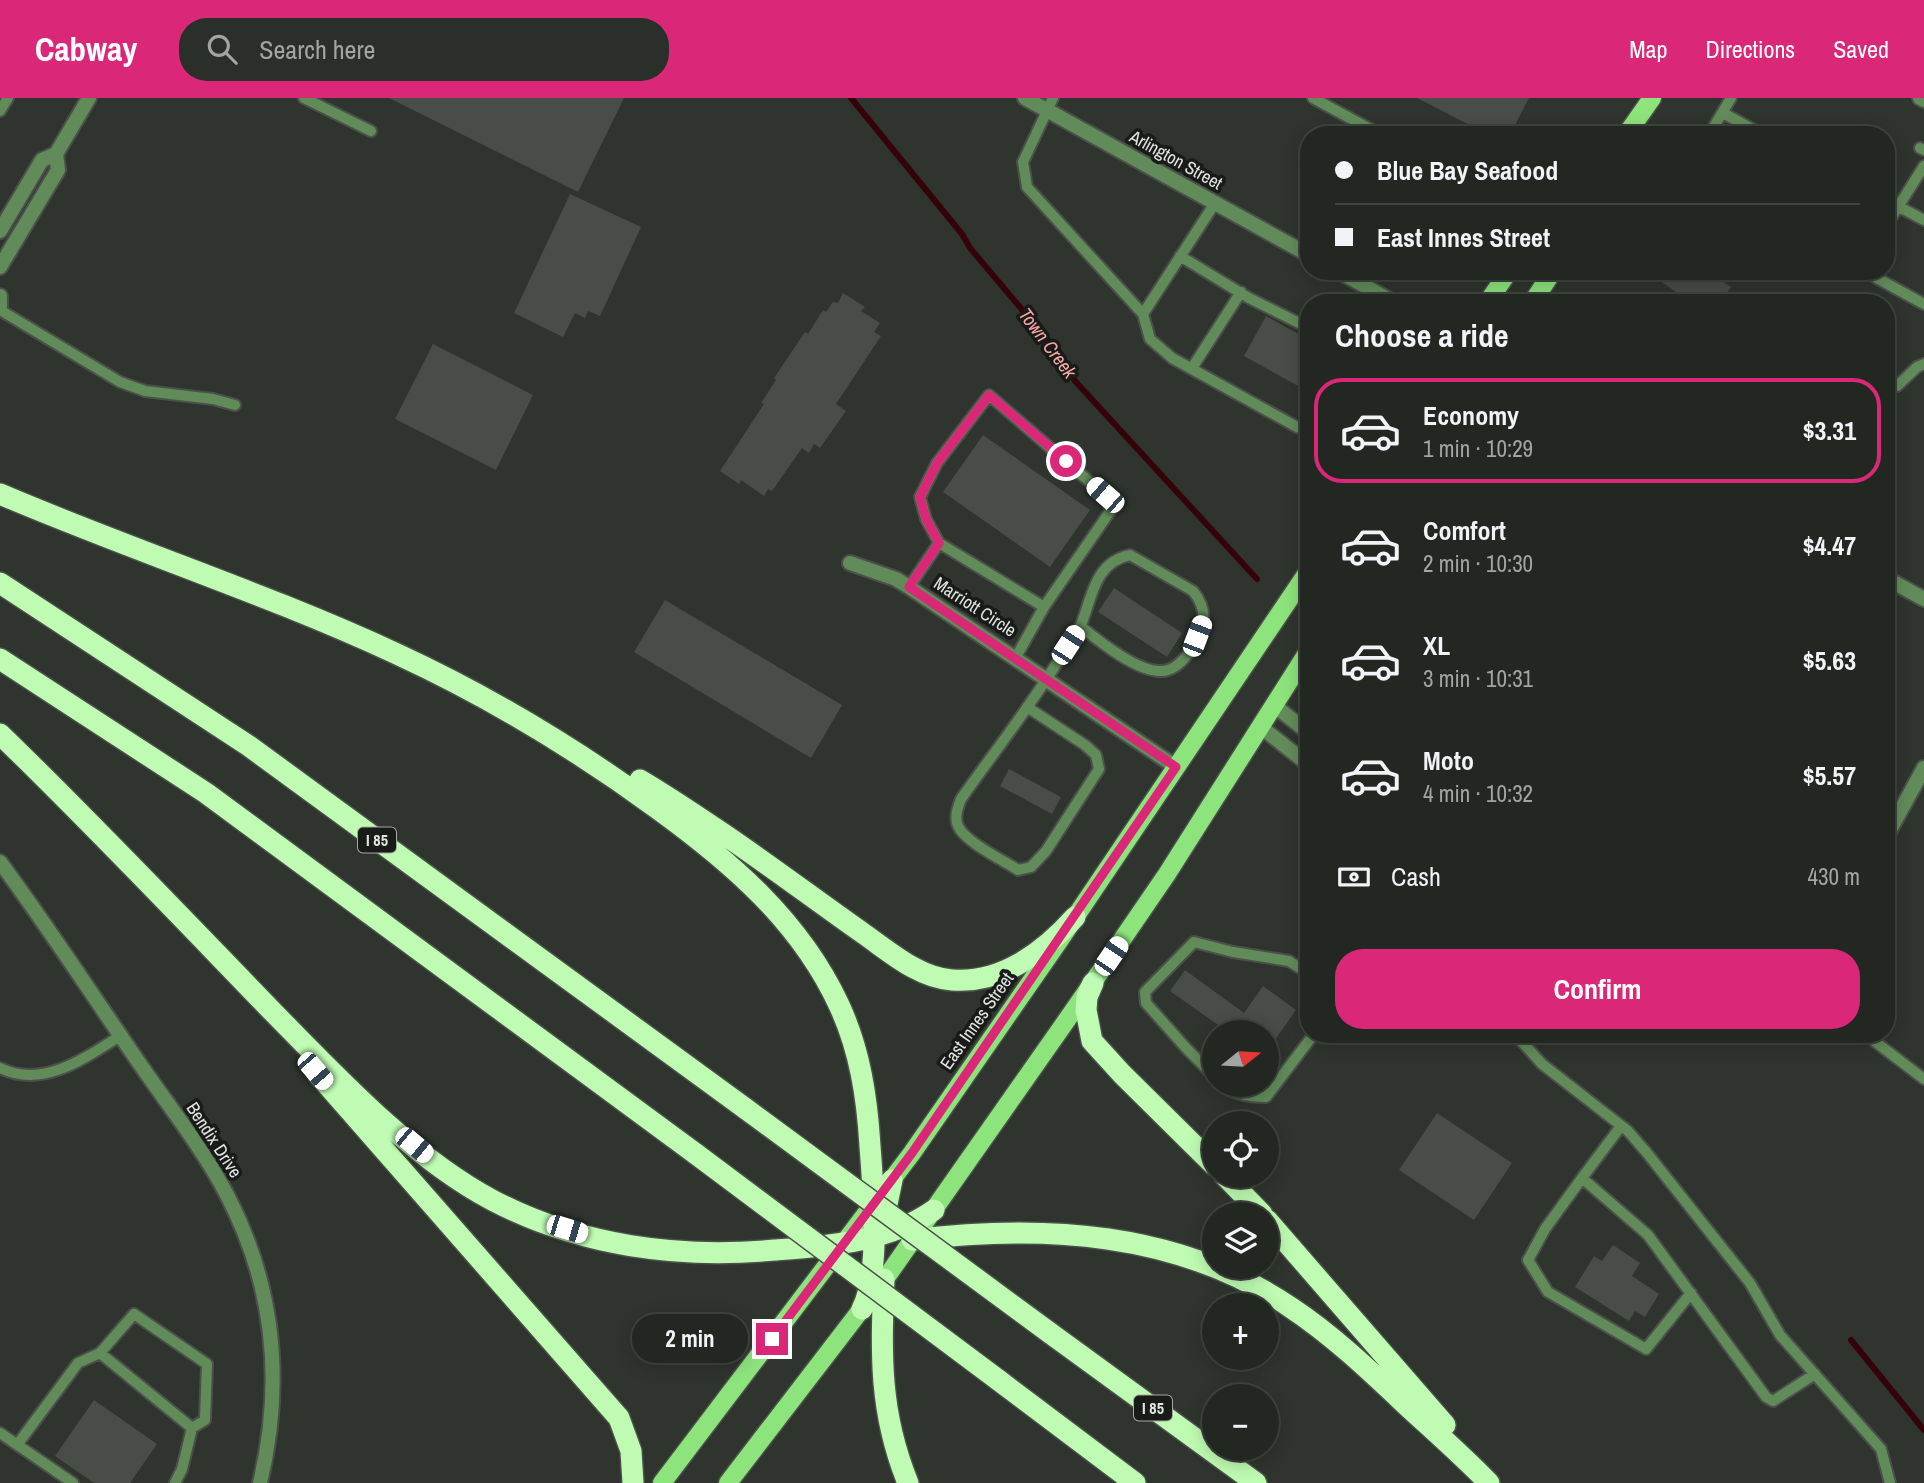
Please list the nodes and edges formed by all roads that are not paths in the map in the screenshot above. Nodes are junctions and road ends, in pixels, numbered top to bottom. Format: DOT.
graph roads {
  1 [pos="8,98"];
  2 [pos="89,98"];
  3 [pos="304,98"];
  4 [pos="1025,98"];
  5 [pos="1652,98"];
  6 [pos="1731,98"];
  7 [pos="1321,100"];
  8 [pos="1050,104"];
  9 [pos="0,111"];
  10 [pos="1723,113"];
  11 [pos="1366,126"];
  12 [pos="1636,126"];
  13 [pos="1715,126"];
  14 [pos="1747,126"];
  15 [pos="371,131"];
  16 [pos="55,154"];
  17 [pos="1924,166"];
  18 [pos="1216,203"];
  19 [pos="1895,205"];
  20 [pos="1898,206"];
  21 [pos="1895,211"];
  22 [pos="1924,220"];
  23 [pos="0,231"];
  24 [pos="1300,250"];
  25 [pos="1181,257"];
  26 [pos="0,267"];
  27 [pos="1354,280"];
  28 [pos="1880,280"];
  29 [pos="1241,292"];
  30 [pos="1379,294"];
  31 [pos="0,296"];
  32 [pos="1924,304"];
  33 [pos="0,308"];
  34 [pos="1143,314"];
  35 [pos="1300,323"];
  36 [pos="1924,364"];
  37 [pos="1192,369"];
  38 [pos="1897,386"];
  39 [pos="235,405"];
  40 [pos="1300,428"];
  41 [pos="0,494"];
  42 [pos="939,543"];
  43 [pos="850,564"];
  44 [pos="0,583"];
  45 [pos="1300,583"];
  46 [pos="1895,583"];
  47 [pos="909,587"];
  48 [pos="1924,599"];
  49 [pos="1044,607"];
  50 [pos="1080,626"];
  51 [pos="1016,657"];
  52 [pos="0,659"];
  53 [pos="1300,665"];
  54 [pos="1047,678"];
  55 [pos="1275,706"];
  56 [pos="1027,707"];
  57 [pos="506,709"];
  58 [pos="1300,726"];
  59 [pos="1261,727"];
  60 [pos="0,734"];
  61 [pos="1300,758"];
  62 [pos="1176,767"];
  63 [pos="1924,768"];
  64 [pos="1895,821"];
  65 [pos="0,862"];
  66 [pos="1075,917"];
  67 [pos="190,926"];
  68 [pos="1300,968"];
  69 [pos="1093,983"];
  70 [pos="120,1036"];
  71 [pos="1307,1043"];
  72 [pos="1523,1043"];
  73 [pos="1877,1043"];
  74 [pos="1202,1064"];
  75 [pos="0,1068"];
  76 [pos="1924,1079"];
  77 [pos="1279,1080"];
  78 [pos="1621,1126"];
  79 [pos="1202,1154"];
  80 [pos="1582,1178"];
  81 [pos="892,1180"];
  82 [pos="1237,1188"];
  83 [pos="1250,1202"];
  84 [pos="873,1206"];
  85 [pos="934,1210"];
  86 [pos="1279,1234"];
  87 [pos="880,1239"];
  88 [pos="913,1240"];
  89 [pos="845,1242"];
  90 [pos="827,1265"];
  91 [pos="884,1280"];
  92 [pos="1691,1293"];
  93 [pos="862,1309"];
  94 [pos="100,1353"];
  95 [pos="1815,1374"];
  96 [pos="192,1428"];
  97 [pos="0,1433"];
  98 [pos="17,1445"];
  99 [pos="73,1483"];
  100 [pos="176,1483"];
  101 [pos="260,1483"];
  102 [pos="633,1483"];
  103 [pos="662,1483"];
  104 [pos="728,1483"];
  105 [pos="908,1483"];
  106 [pos="1135,1483"];
  107 [pos="1256,1483"];
  108 [pos="1491,1483"];
  109 [pos="1890,1483"];
  1 -- 9 [label="lane"];
  2 -- 16 [label="street"];
  3 -- 15 [label="lane"];
  4 -- 8 [label="street, Arlington Street"];
  5 -- 12 [label="main road"];
  6 -- 10 [label="lane"];
  7 -- 11 [label="lane"];
  8 -- 18 [label="street, Arlington Street"];
  8 -- 34 [label="lane"];
  10 -- 13 [label="lane"];
  10 -- 14 [label="lane"];
  16 -- 23 [label="street"];
  16 -- 26 [label="street"];
  17 -- 20 [label="lane"];
  18 -- 24 [label="street, Arlington Street"];
  18 -- 25 [label="lane"];
  19 -- 20 [label="lane"];
  20 -- 21 [label="lane"];
  20 -- 22 [label="lane"];
  25 -- 29 [label="lane"];
  25 -- 34 [label="lane"];
  27 -- 30 [label="street"];
  28 -- 32 [label="lane"];
  29 -- 35 [label="lane"];
  29 -- 37 [label="lane"];
  31 -- 33 [label="street"];
  33 -- 39 [label="lane"];
  34 -- 37 [label="lane"];
  36 -- 38 [label="lane"];
  37 -- 40 [label="lane"];
  41 -- 57 [label="highway"];
  42 -- 47 [label="lane"];
  42 -- 49 [label="lane"];
  42 -- 49 [label="lane"];
  43 -- 47 [label="street, Marriott Circle"];
  44 -- 107 [label="highway, I 85, bridge"];
  45 -- 62 [label="main road, East Innes Street"];
  46 -- 48 [label="street"];
  47 -- 51 [label="street, Marriott Circle"];
  49 -- 51 [label="lane"];
  50 -- 50 [label="lane"];
  50 -- 54 [label="lane"];
  51 -- 54 [label="street, Marriott Circle"];
  52 -- 106 [label="highway, bridge"];
  53 -- 55 [label="main road"];
  54 -- 56 [label="lane"];
  54 -- 62 [label="street, Marriott Circle"];
  55 -- 58 [label="street"];
  55 -- 59 [label="main road"];
  56 -- 56 [label="lane"];
  57 -- 66 [label="highway"];
  57 -- 84 [label="highway"];
  59 -- 61 [label="street"];
  59 -- 69 [label="main road"];
  60 -- 67 [label="highway"];
  62 -- 66 [label="main road, East Innes Street"];
  63 -- 64 [label="street"];
  65 -- 70 [label="street, Bendix Drive"];
  66 -- 81 [label="main road, East Innes Street"];
  67 -- 89 [label="highway"];
  67 -- 102 [label="highway"];
  68 -- 74 [label="lane"];
  69 -- 79 [label="highway"];
  69 -- 85 [label="main road"];
  70 -- 75 [label="lane"];
  70 -- 101 [label="street, Bendix Drive"];
  71 -- 77 [label="lane"];
  72 -- 78 [label="lane"];
  73 -- 76 [label="lane"];
  78 -- 80 [label="lane"];
  78 -- 95 [label="lane"];
  80 -- 92 [label="lane"];
  80 -- 92 [label="lane"];
  81 -- 84 [label="main road, East Innes Street"];
  81 -- 87 [label="highway"];
  82 -- 83 [label="highway"];
  84 -- 87 [label="highway"];
  84 -- 89 [label="main road, East Innes Street"];
  85 -- 87 [label="highway"];
  85 -- 88 [label="main road"];
  86 -- 108 [label="highway"];
  87 -- 88 [label="highway"];
  87 -- 89 [label="highway"];
  87 -- 90 [label="highway"];
  87 -- 91 [label="highway"];
  87 -- 93 [label="highway"];
  88 -- 91 [label="main road"];
  88 -- 108 [label="highway"];
  89 -- 90 [label="main road, East Innes Street"];
  90 -- 103 [label="main road, East Innes Street"];
  91 -- 93 [label="main road"];
  91 -- 105 [label="highway"];
  92 -- 95 [label="lane"];
  93 -- 104 [label="main road"];
  94 -- 96 [label="lane"];
  94 -- 96 [label="lane"];
  94 -- 98 [label="lane"];
  95 -- 109 [label="lane"];
  96 -- 100 [label="lane"];
  97 -- 98 [label="lane"];
  98 -- 99 [label="lane"];
}
